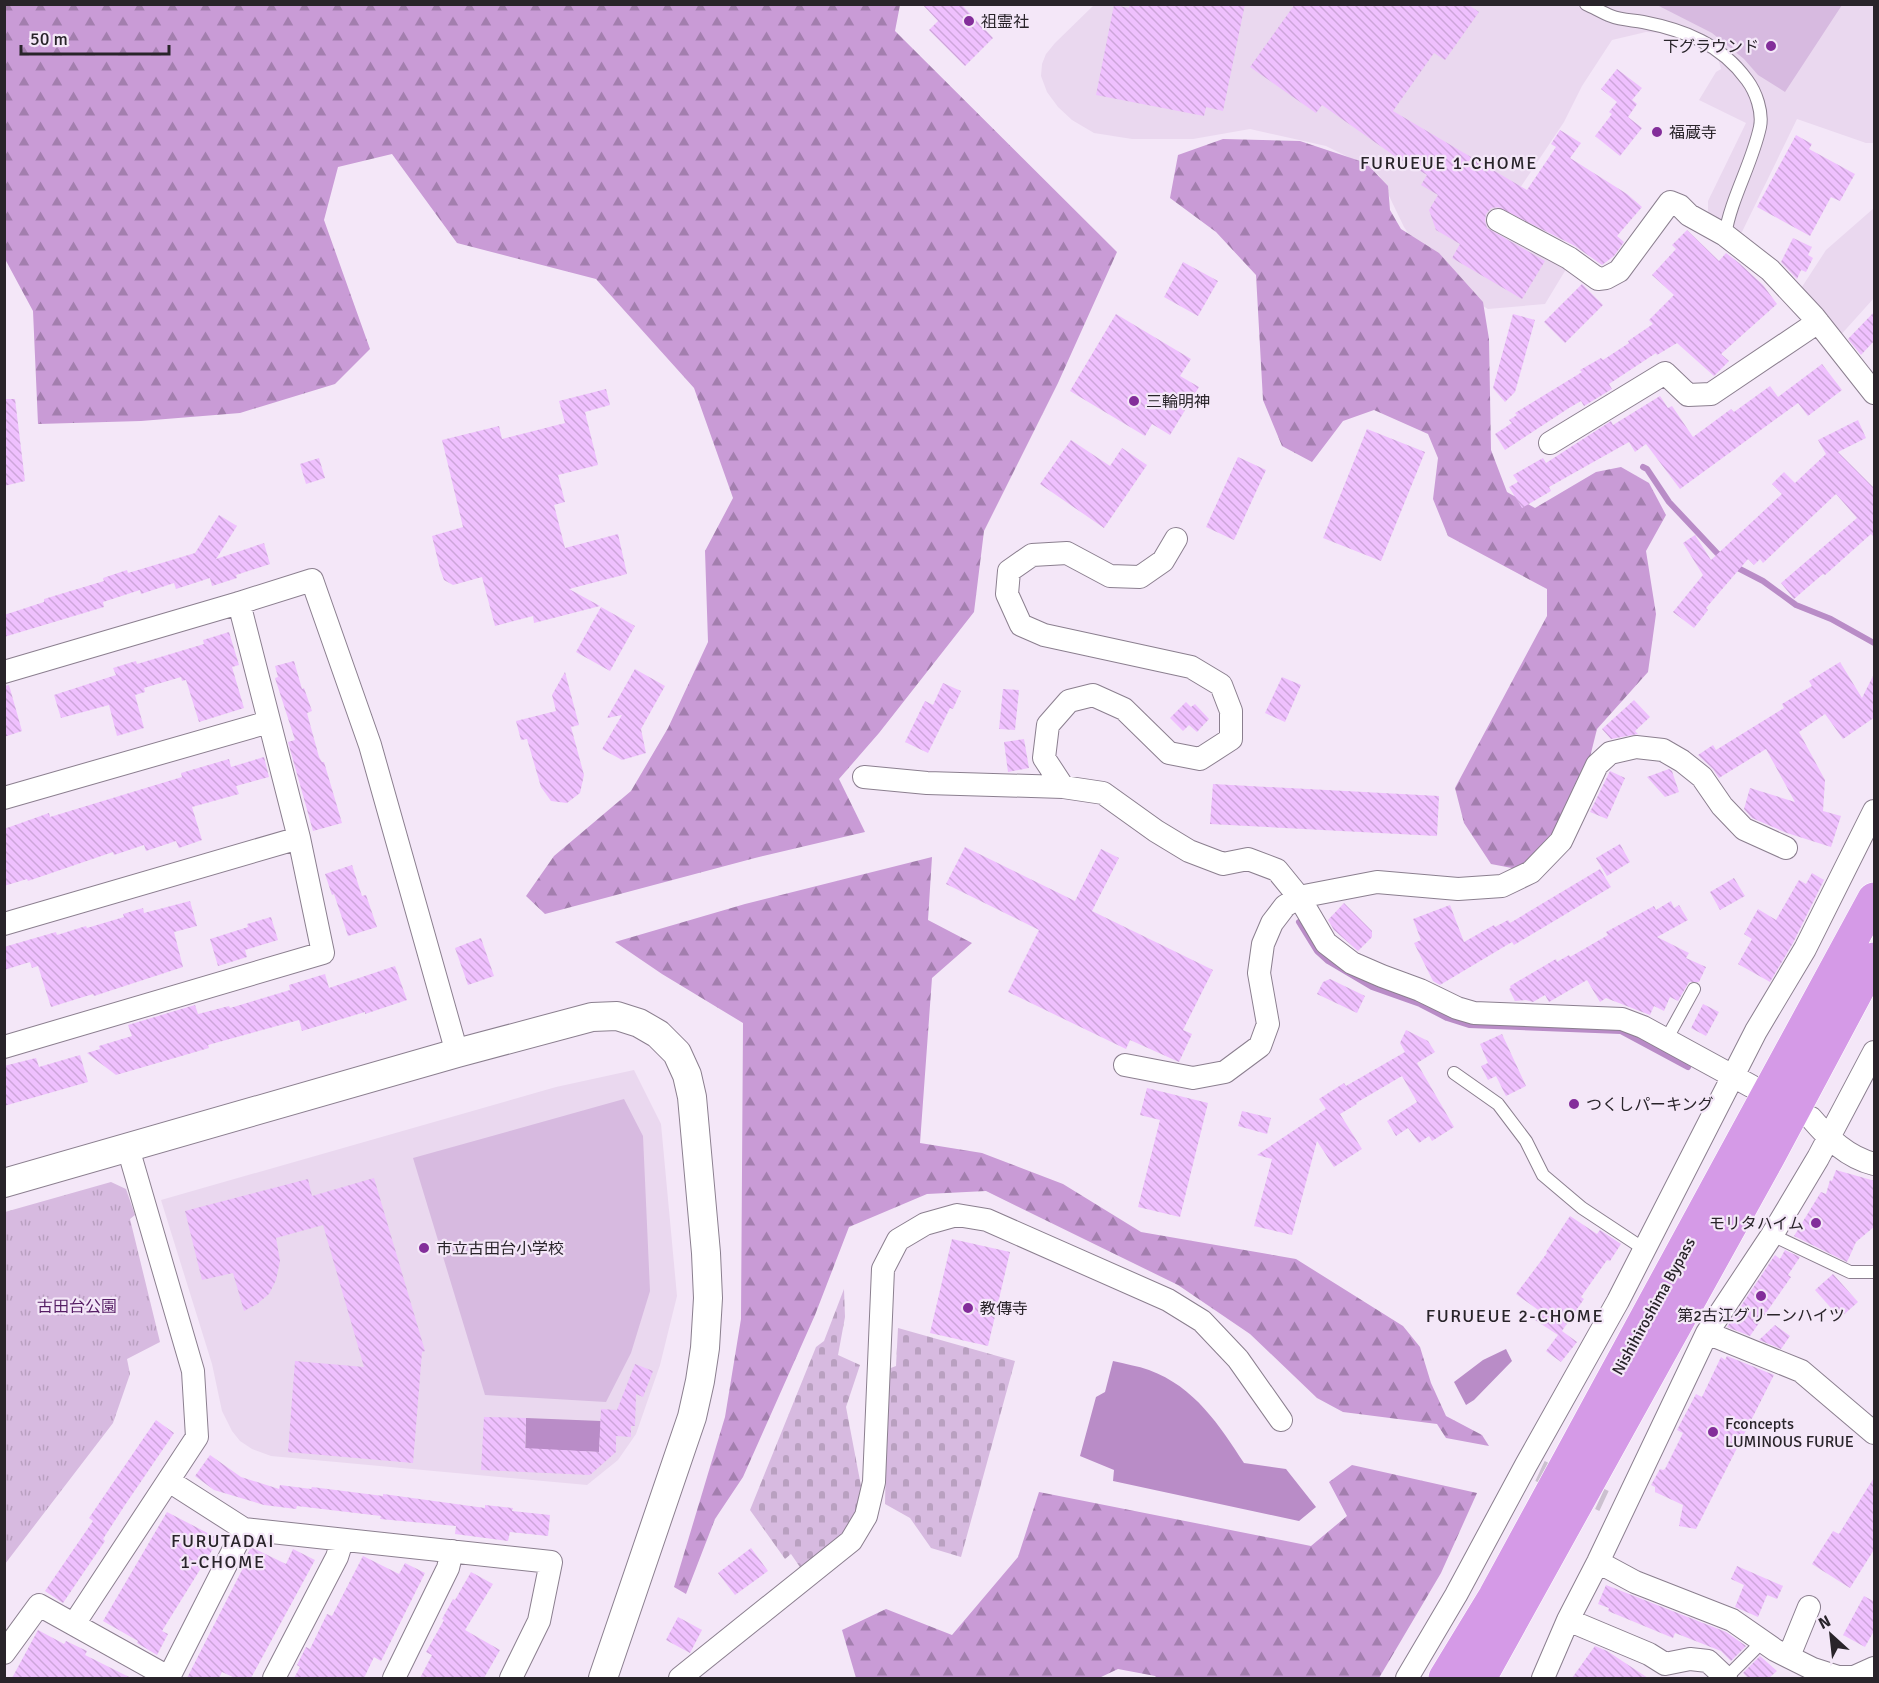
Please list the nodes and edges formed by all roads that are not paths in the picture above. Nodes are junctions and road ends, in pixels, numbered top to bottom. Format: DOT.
graph roads {
  1 [pos="1587,4"];
  2 [pos="1498,220"];
  3 [pos="1725,235"];
  4 [pos="1818,322"];
  5 [pos="1875,393"];
  6 [pos="1550,442"];
  7 [pos="1176,539"];
  8 [pos="239,603"];
  9 [pos="4,672"];
  10 [pos="269,722"];
  11 [pos="864,777"];
  12 [pos="1063,787"];
  13 [pos="4,798"];
  14 [pos="1875,811"];
  15 [pos="299,838"];
  16 [pos="1786,848"];
  17 [pos="1299,897"];
  18 [pos="1875,899"];
  19 [pos="4,924"];
  20 [pos="1875,958"];
  21 [pos="1694,988"];
  22 [pos="1666,1040"];
  23 [pos="4,1047"];
  24 [pos="1875,1052"];
  25 [pos="457,1053"];
  26 [pos="1125,1065"];
  27 [pos="1454,1073"];
  28 [pos="1868,1076"];
  29 [pos="1742,1081"];
  30 [pos="1811,1118"];
  31 [pos="1829,1138"];
  32 [pos="128,1148"];
  33 [pos="1875,1164"];
  34 [pos="4,1183"];
  35 [pos="1772,1235"];
  36 [pos="1644,1249"];
  37 [pos="1875,1272"];
  38 [pos="1707,1333"];
  39 [pos="1281,1420"];
  40 [pos="1875,1433"];
  41 [pos="169,1481"];
  42 [pos="244,1529"];
  43 [pos="342,1541"];
  44 [pos="452,1551"];
  45 [pos="1598,1562"];
  46 [pos="1809,1607"];
  47 [pos="1568,1620"];
  48 [pos="74,1624"];
  49 [pos="1763,1641"];
  50 [pos="4,1653"];
  51 [pos="1788,1656"];
  52 [pos="1875,1668"];
  53 [pos="1660,1671"];
  54 [pos="170,1678"];
  55 [pos="274,1678"];
  56 [pos="394,1678"];
  57 [pos="511,1678"];
  58 [pos="603,1678"];
  59 [pos="680,1678"];
  60 [pos="1407,1678"];
  61 [pos="1445,1678"];
  62 [pos="1480,1678"];
  63 [pos="1543,1678"];
  64 [pos="1726,1678"];
  1 -- 3 [label="lane"];
  2 -- 3 [label="street"];
  3 -- 4 [label="street"];
  4 -- 5 [label="street"];
  4 -- 6 [label="street"];
  7 -- 12 [label="street"];
  8 -- 9 [label="street"];
  8 -- 10 [label="street"];
  8 -- 25 [label="street"];
  10 -- 13 [label="street"];
  10 -- 15 [label="street"];
  11 -- 12 [label="street"];
  12 -- 17 [label="street"];
  14 -- 29 [label="street"];
  15 -- 19 [label="street"];
  15 -- 23 [label="street"];
  16 -- 17 [label="street"];
  17 -- 22 [label="street"];
  17 -- 26 [label="street"];
  18 -- 61 [label="highway, Nishihiroshima Bypass"];
  20 -- 62 [label="highway, Nishihiroshima Bypass"];
  21 -- 22 [label="lane"];
  22 -- 29 [label="street"];
  24 -- 28 [label="street"];
  25 -- 32 [label="street"];
  25 -- 58 [label="street"];
  27 -- 36 [label="lane"];
  28 -- 31 [label="street"];
  29 -- 36 [label="street"];
  30 -- 31 [label="street"];
  31 -- 33 [label="street"];
  31 -- 35 [label="street"];
  32 -- 34 [label="street"];
  32 -- 41 [label="street"];
  35 -- 37 [label="lane"];
  35 -- 38 [label="street"];
  36 -- 60 [label="street"];
  38 -- 40 [label="street"];
  38 -- 45 [label="street"];
  39 -- 59 [label="street"];
  41 -- 42 [label="street"];
  41 -- 48 [label="street"];
  42 -- 43 [label="street"];
  42 -- 54 [label="street"];
  43 -- 44 [label="street"];
  43 -- 55 [label="street"];
  44 -- 56 [label="street"];
  44 -- 57 [label="street"];
  45 -- 47 [label="street"];
  45 -- 49 [label="street"];
  46 -- 51 [label="street"];
  47 -- 53 [label="street"];
  47 -- 63 [label="street"];
  48 -- 50 [label="street"];
  48 -- 54 [label="street"];
  49 -- 51 [label="street"];
  49 -- 64 [label="lane"];
  51 -- 52 [label="street"];
  53 -- 64 [label="street"];
}
